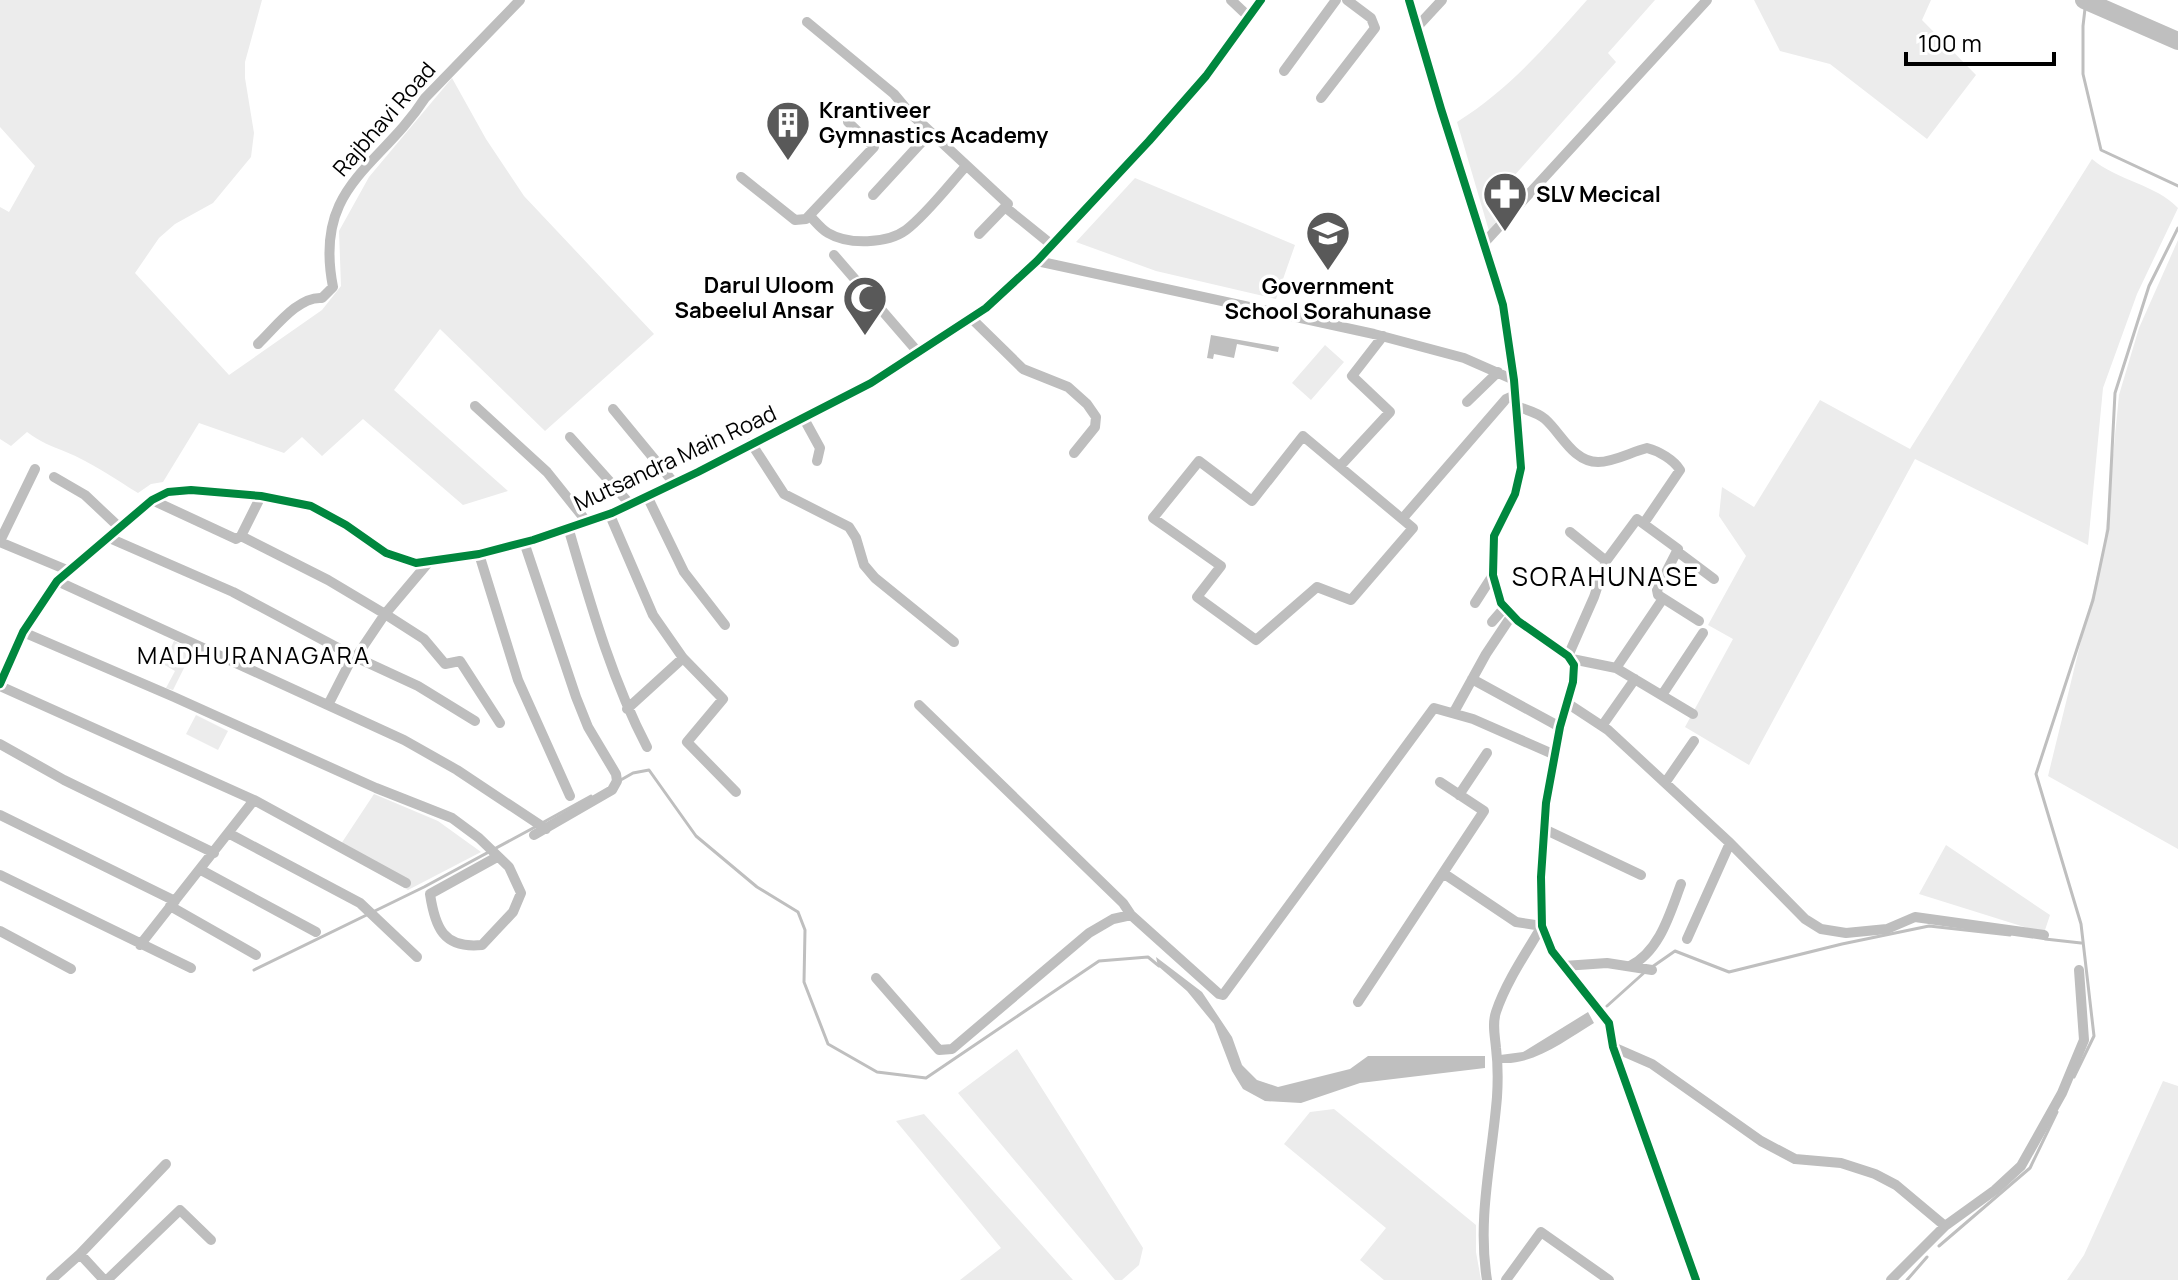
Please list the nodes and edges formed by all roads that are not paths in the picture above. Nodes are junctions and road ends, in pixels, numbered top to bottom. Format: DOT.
graph roads {
  1 [pos="520,0"];
  2 [pos="1231,0"];
  3 [pos="1261,0"];
  4 [pos="1336,0"];
  5 [pos="1347,0"];
  6 [pos="1409,0"];
  7 [pos="1442,0"];
  8 [pos="1707,0"];
  9 [pos="1249,17"];
  10 [pos="807,22"];
  11 [pos="1417,27"];
  12 [pos="1284,71"];
  13 [pos="1321,98"];
  14 [pos="848,122"];
  15 [pos="930,133"];
  16 [pos="966,166"];
  17 [pos="741,177"];
  18 [pos="873,195"];
  19 [pos="1005,207"];
  20 [pos="810,216"];
  21 [pos="979,234"];
  22 [pos="1484,243"];
  23 [pos="1052,245"];
  24 [pos="834,255"];
  25 [pos="1037,261"];
  26 [pos="971,318"];
  27 [pos="1383,336"];
  28 [pos="258,344"];
  29 [pos="917,351"];
  30 [pos="1498,372"];
  31 [pos="1514,380"];
  32 [pos="1516,400"];
  33 [pos="1467,402"];
  34 [pos="475,406"];
  35 [pos="613,409"];
  36 [pos="803,417"];
  37 [pos="570,437"];
  38 [pos="751,443"];
  39 [pos="1074,453"];
  40 [pos="817,461"];
  41 [pos="1341,465"];
  42 [pos="35,469"];
  43 [pos="54,477"];
  44 [pos="674,483"];
  45 [pos="261,496"];
  46 [pos="647,496"];
  47 [pos="152,500"];
  48 [pos="629,503"];
  49 [pos="609,513"];
  50 [pos="1403,518"];
  51 [pos="587,522"];
  52 [pos="1644,523"];
  53 [pos="119,527"];
  54 [pos="568,527"];
  55 [pos="1570,532"];
  56 [pos="241,536"];
  57 [pos="107,537"];
  58 [pos="0,542"];
  59 [pos="524,542"];
  60 [pos="1678,552"];
  61 [pos="479,554"];
  62 [pos="1606,561"];
  63 [pos="428,563"];
  64 [pos="67,570"];
  65 [pos="1493,575"];
  66 [pos="1714,579"];
  67 [pos="57,581"];
  68 [pos="1475,603"];
  69 [pos="1660,603"];
  70 [pos="1509,611"];
  71 [pos="385,614"];
  72 [pos="1699,621"];
  73 [pos="1492,622"];
  74 [pos="725,625"];
  75 [pos="23,632"];
  76 [pos="1703,633"];
  77 [pos="954,642"];
  78 [pos="354,657"];
  79 [pos="683,658"];
  80 [pos="1570,658"];
  81 [pos="1616,668"];
  82 [pos="1472,679"];
  83 [pos="1635,679"];
  84 [pos="0,685"];
  85 [pos="1662,695"];
  86 [pos="1567,703"];
  87 [pos="328,705"];
  88 [pos="919,705"];
  89 [pos="627,709"];
  90 [pos="1454,712"];
  91 [pos="1693,714"];
  92 [pos="475,721"];
  93 [pos="500,723"];
  94 [pos="1602,726"];
  95 [pos="1560,727"];
  96 [pos="1694,741"];
  97 [pos="0,744"];
  98 [pos="647,747"];
  99 [pos="1487,753"];
  100 [pos="1555,755"];
  101 [pos="1440,782"];
  102 [pos="1665,783"];
  103 [pos="736,792"];
  104 [pos="1459,795"];
  105 [pos="570,796"];
  106 [pos="254,800"];
  107 [pos="0,815"];
  108 [pos="546,829"];
  109 [pos="1544,829"];
  110 [pos="230,834"];
  111 [pos="534,835"];
  112 [pos="1730,843"];
  113 [pos="214,853"];
  114 [pos="497,857"];
  115 [pos="201,870"];
  116 [pos="1443,873"];
  117 [pos="0,875"];
  118 [pos="1641,875"];
  119 [pos="406,883"];
  120 [pos="1681,884"];
  121 [pos="172,904"];
  122 [pos="1131,915"];
  123 [pos="1542,926"];
  124 [pos="0,931"];
  125 [pos="316,932"];
  126 [pos="2044,935"];
  127 [pos="1687,939"];
  128 [pos="140,945"];
  129 [pos="256,955"];
  130 [pos="417,957"];
  131 [pos="1564,966"];
  132 [pos="1630,966"];
  133 [pos="191,968"];
  134 [pos="71,969"];
  135 [pos="1648,969"];
  136 [pos="2079,970"];
  137 [pos="876,978"];
  138 [pos="1358,1002"];
  139 [pos="1613,1047"];
  140 [pos="166,1164"];
  141 [pos="1945,1226"];
  142 [pos="211,1240"];
  143 [pos="80,1254"];
  144 [pos="51,1280"];
  145 [pos="105,1280"];
  146 [pos="1487,1280"];
  147 [pos="1506,1280"];
  148 [pos="1609,1280"];
  149 [pos="1696,1280"];
  150 [pos="1891,1280"];
  1 -- 28 [label="street, Rajbhavi Road"];
  2 -- 9 [label="street"];
  3 -- 9 [label="street, Mutsandra Main Road"];
  4 -- 12 [label="street"];
  5 -- 13 [label="street"];
  6 -- 11 [label="street"];
  7 -- 11 [label="street"];
  8 -- 22 [label="street"];
  9 -- 23 [label="street, Mutsandra Main Road"];
  10 -- 15 [label="street"];
  11 -- 22 [label="street"];
  14 -- 20 [label="street"];
  15 -- 16 [label="street"];
  15 -- 18 [label="street"];
  16 -- 19 [label="street"];
  16 -- 20 [label="street"];
  17 -- 20 [label="street"];
  19 -- 21 [label="street"];
  19 -- 23 [label="street"];
  22 -- 31 [label="street"];
  23 -- 25 [label="street, Mutsandra Main Road"];
  24 -- 29 [label="street"];
  25 -- 26 [label="street, Mutsandra Main Road"];
  25 -- 27 [label="street"];
  26 -- 29 [label="street, Mutsandra Main Road"];
  26 -- 39 [label="street"];
  27 -- 30 [label="street"];
  27 -- 41 [label="street"];
  29 -- 36 [label="street, Mutsandra Main Road"];
  30 -- 31 [label="street"];
  30 -- 33 [label="street"];
  31 -- 32 [label="street"];
  32 -- 50 [label="street"];
  32 -- 52 [label="street"];
  32 -- 65 [label="street"];
  34 -- 51 [label="street"];
  35 -- 44 [label="street"];
  36 -- 38 [label="street, Mutsandra Main Road"];
  36 -- 40 [label="street"];
  37 -- 48 [label="street"];
  38 -- 44 [label="street, Mutsandra Main Road"];
  38 -- 77 [label="street"];
  41 -- 50 [label="street"];
  41 -- 50 [label="street"];
  42 -- 58 [label="street"];
  43 -- 53 [label="street"];
  44 -- 46 [label="street, Mutsandra Main Road"];
  45 -- 47 [label="street, Mutsandra Main Road"];
  45 -- 56 [label="street"];
  45 -- 63 [label="street, Mutsandra Main Road"];
  46 -- 48 [label="street, Mutsandra Main Road"];
  46 -- 74 [label="street"];
  47 -- 53 [label="street, Mutsandra Main Road"];
  47 -- 56 [label="street"];
  48 -- 49 [label="street, Mutsandra Main Road"];
  49 -- 51 [label="street, Mutsandra Main Road"];
  49 -- 79 [label="street"];
  51 -- 54 [label="street, Mutsandra Main Road"];
  52 -- 60 [label="street"];
  52 -- 62 [label="street"];
  53 -- 57 [label="street, Mutsandra Main Road"];
  54 -- 59 [label="street, Mutsandra Main Road"];
  54 -- 89 [label="street"];
  55 -- 62 [label="street"];
  56 -- 71 [label="street"];
  57 -- 64 [label="street, Mutsandra Main Road"];
  57 -- 78 [label="street"];
  58 -- 64 [label="street"];
  59 -- 61 [label="street, Mutsandra Main Road"];
  59 -- 108 [label="street"];
  60 -- 66 [label="street"];
  60 -- 72 [label="street"];
  61 -- 63 [label="street, Mutsandra Main Road"];
  61 -- 105 [label="street"];
  62 -- 80 [label="street"];
  63 -- 71 [label="street"];
  64 -- 67 [label="street, Mutsandra Main Road"];
  65 -- 68 [label="street"];
  65 -- 70 [label="street"];
  67 -- 75 [label="street, Mutsandra Main Road"];
  67 -- 87 [label="street"];
  69 -- 81 [label="street"];
  70 -- 73 [label="street"];
  70 -- 80 [label="street"];
  70 -- 82 [label="street"];
  71 -- 78 [label="street"];
  71 -- 93 [label="street"];
  75 -- 84 [label="street, Mutsandra Main Road"];
  75 -- 114 [label="street"];
  76 -- 85 [label="street"];
  78 -- 87 [label="street"];
  78 -- 92 [label="street"];
  79 -- 89 [label="street"];
  79 -- 103 [label="street"];
  80 -- 81 [label="street"];
  80 -- 86 [label="street"];
  81 -- 83 [label="street"];
  82 -- 90 [label="street"];
  82 -- 95 [label="street"];
  83 -- 85 [label="street"];
  83 -- 94 [label="street"];
  84 -- 106 [label="street"];
  85 -- 91 [label="street"];
  86 -- 94 [label="street"];
  86 -- 95 [label="street"];
  87 -- 108 [label="street"];
  88 -- 122 [label="street"];
  89 -- 98 [label="street"];
  90 -- 100 [label="street"];
  90 -- 122 [label="street"];
  94 -- 102 [label="street"];
  95 -- 100 [label="street"];
  96 -- 102 [label="street"];
  97 -- 113 [label="street"];
  99 -- 104 [label="street"];
  100 -- 109 [label="street"];
  101 -- 104 [label="street"];
  102 -- 112 [label="street"];
  104 -- 116 [label="street"];
  106 -- 110 [label="street"];
  106 -- 119 [label="street"];
  107 -- 121 [label="street"];
  108 -- 111 [label="street"];
  109 -- 118 [label="street"];
  109 -- 123 [label="street"];
  110 -- 113 [label="street"];
  110 -- 130 [label="street"];
  112 -- 126 [label="street"];
  112 -- 127 [label="street"];
  113 -- 115 [label="street"];
  114 -- 114 [label="street"];
  115 -- 121 [label="street"];
  115 -- 125 [label="street"];
  116 -- 123 [label="street"];
  116 -- 138 [label="street"];
  117 -- 128 [label="street"];
  120 -- 132 [label="street"];
  121 -- 128 [label="street"];
  121 -- 129 [label="street"];
  122 -- 137 [label="street"];
  123 -- 131 [label="street"];
  123 -- 146 [label="street"];
  124 -- 134 [label="street"];
  128 -- 133 [label="street"];
  131 -- 132 [label="street"];
  131 -- 139 [label="street"];
  132 -- 135 [label="street"];
  136 -- 141 [label="street"];
  139 -- 141 [label="street"];
  139 -- 149 [label="street"];
  140 -- 143 [label="street"];
  141 -- 150 [label="street"];
  142 -- 145 [label="street"];
  143 -- 144 [label="street"];
  143 -- 145 [label="street"];
  147 -- 148 [label="street"];
}
